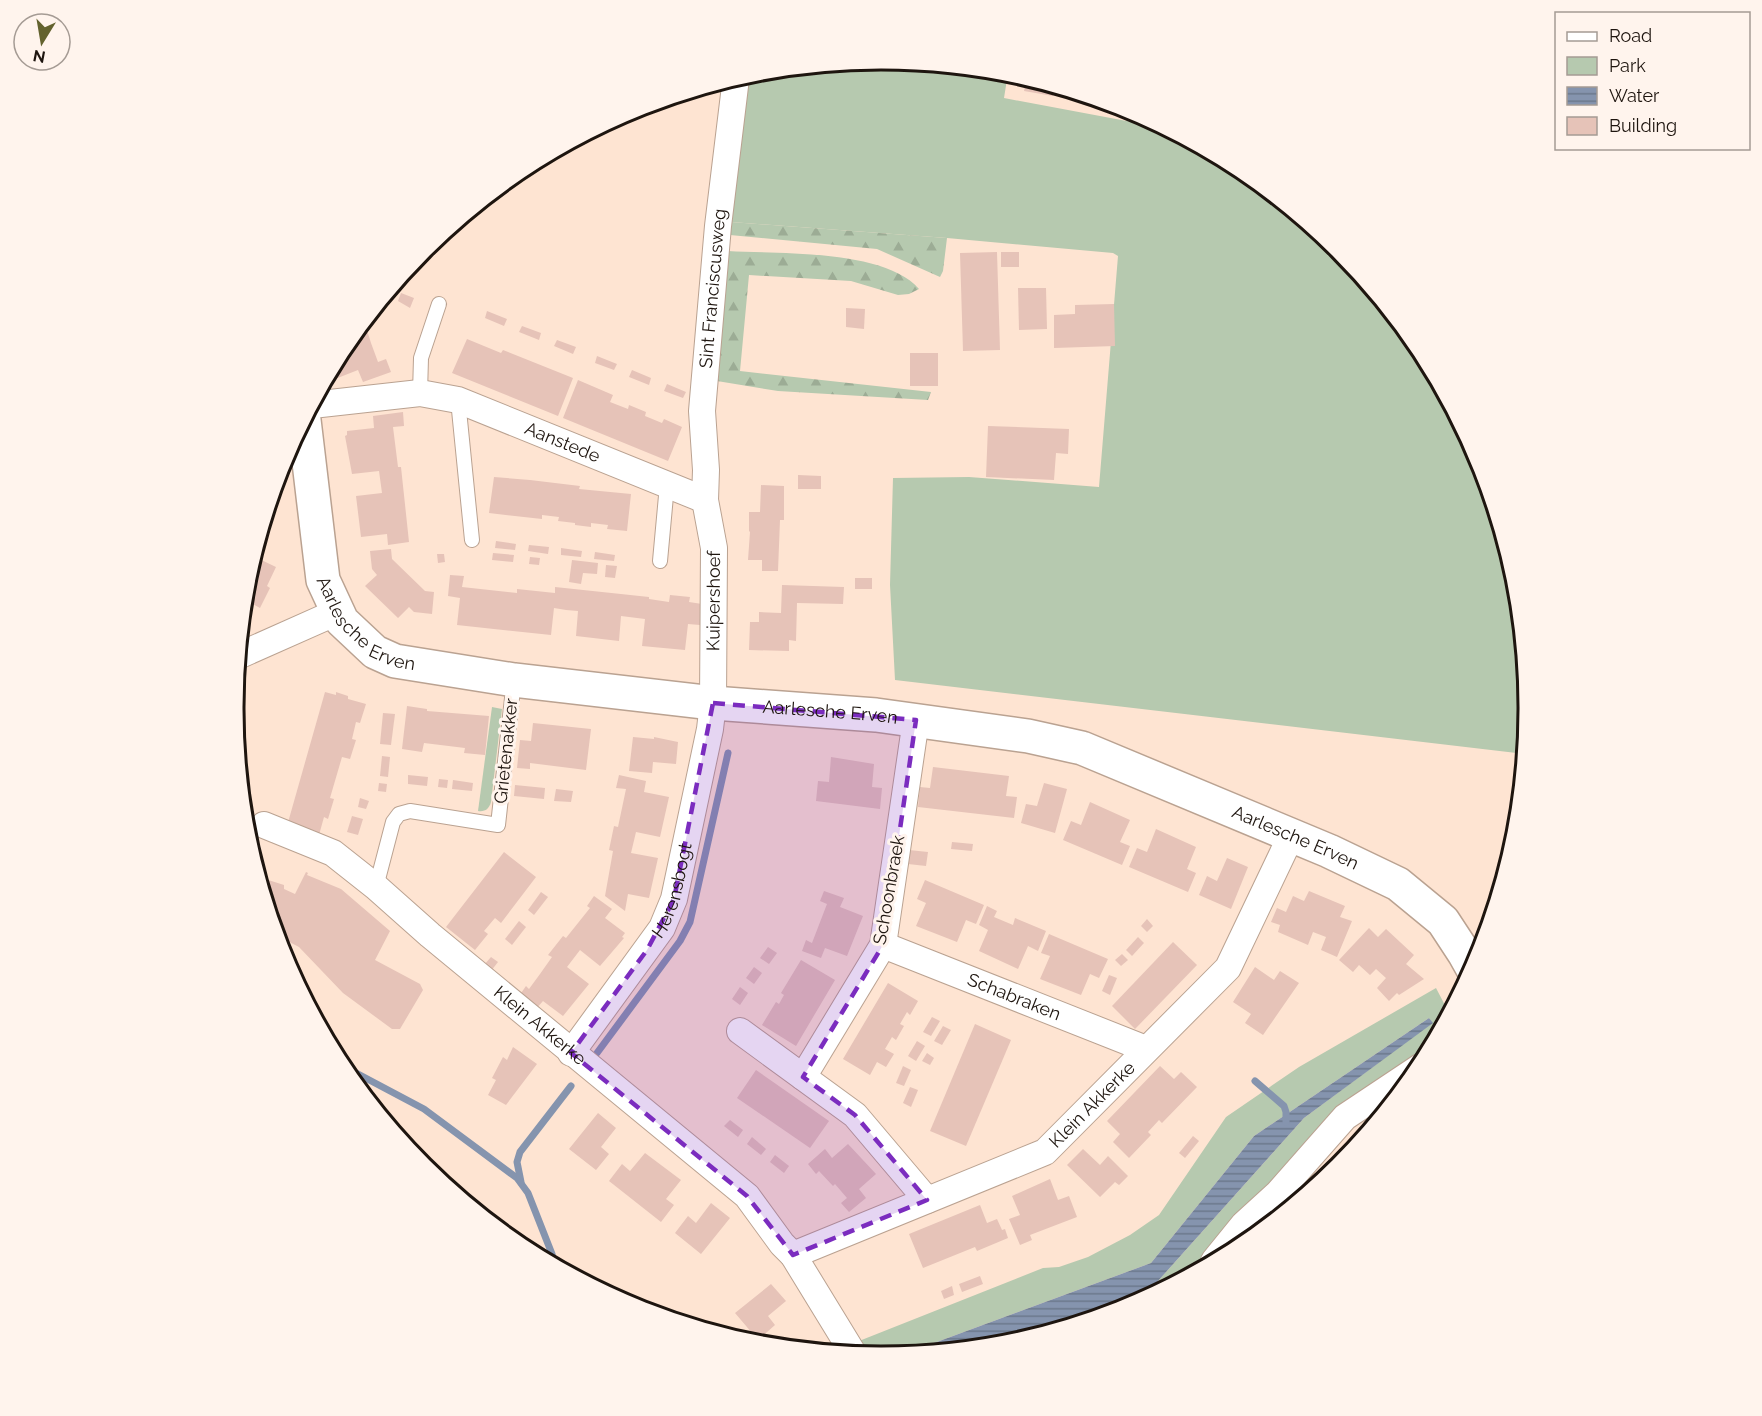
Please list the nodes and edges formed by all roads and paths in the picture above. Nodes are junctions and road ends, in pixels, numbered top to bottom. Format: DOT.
graph roads {
  1 [pos="735,88"];
  2 [pos="439,304"];
  3 [pos="420,393"];
  4 [pos="458,400"];
  5 [pos="321,404"];
  6 [pos="306,434"];
  7 [pos="667,484"];
  8 [pos="705,500"];
  9 [pos="472,540"];
  10 [pos="660,561"];
  11 [pos="337,612"];
  12 [pos="246,652"];
  13 [pos="514,680"];
  14 [pos="712,703"];
  15 [pos="916,720"];
  16 [pos="264,825"];
  17 [pos="1291,836"];
  18 [pos="376,887"];
  19 [pos="883,945"];
  20 [pos="1467,958"];
  21 [pos="740,1031"];
  22 [pos="1146,1049"];
  23 [pos="571,1053"];
  24 [pos="803,1077"];
  25 [pos="1396,1083"];
  26 [pos="1284,1199"];
  27 [pos="927,1200"];
  28 [pos="1230,1241"];
  29 [pos="793,1255"];
  30 [pos="848,1344"];
  1 -- 8 [label="street, Sint Franciscusweg"];
  2 -- 3 [label="lane"];
  3 -- 4 [label="street, Aanstede"];
  3 -- 5 [label="street, Aanstede"];
  4 -- 7 [label="street, Aanstede"];
  4 -- 9 [label="lane"];
  6 -- 11 [label="street, Aarlesche Erven"];
  7 -- 8 [label="street, Aanstede"];
  7 -- 10 [label="lane"];
  8 -- 14 [label="street, Kuipershoef"];
  11 -- 12 [label="street"];
  11 -- 13 [label="street, Aarlesche Erven"];
  13 -- 14 [label="street, Aarlesche Erven"];
  13 -- 18 [label="lane, Grietenakker"];
  14 -- 15 [label="street, Aarlesche Erven"];
  14 -- 23 [label="street, Herensbogt"];
  15 -- 17 [label="street, Aarlesche Erven"];
  15 -- 19 [label="street, Schoonbraek"];
  16 -- 18 [label="street, Klein Akkerke"];
  17 -- 20 [label="street, Aarlesche Erven"];
  17 -- 22 [label="street, Klein Akkerke"];
  18 -- 23 [label="street, Klein Akkerke"];
  19 -- 22 [label="street, Schabraken"];
  19 -- 24 [label="street, Schoonbraek"];
  21 -- 24 [label="street"];
  22 -- 27 [label="street, Klein Akkerke"];
  23 -- 29 [label="street, Klein Akkerke"];
  24 -- 27 [label="street"];
  25 -- 26 [label="street"];
  26 -- 28 [label="street"];
  27 -- 29 [label="street, Klein Akkerke"];
  29 -- 30 [label="street, Klein Akkerke"];
}
